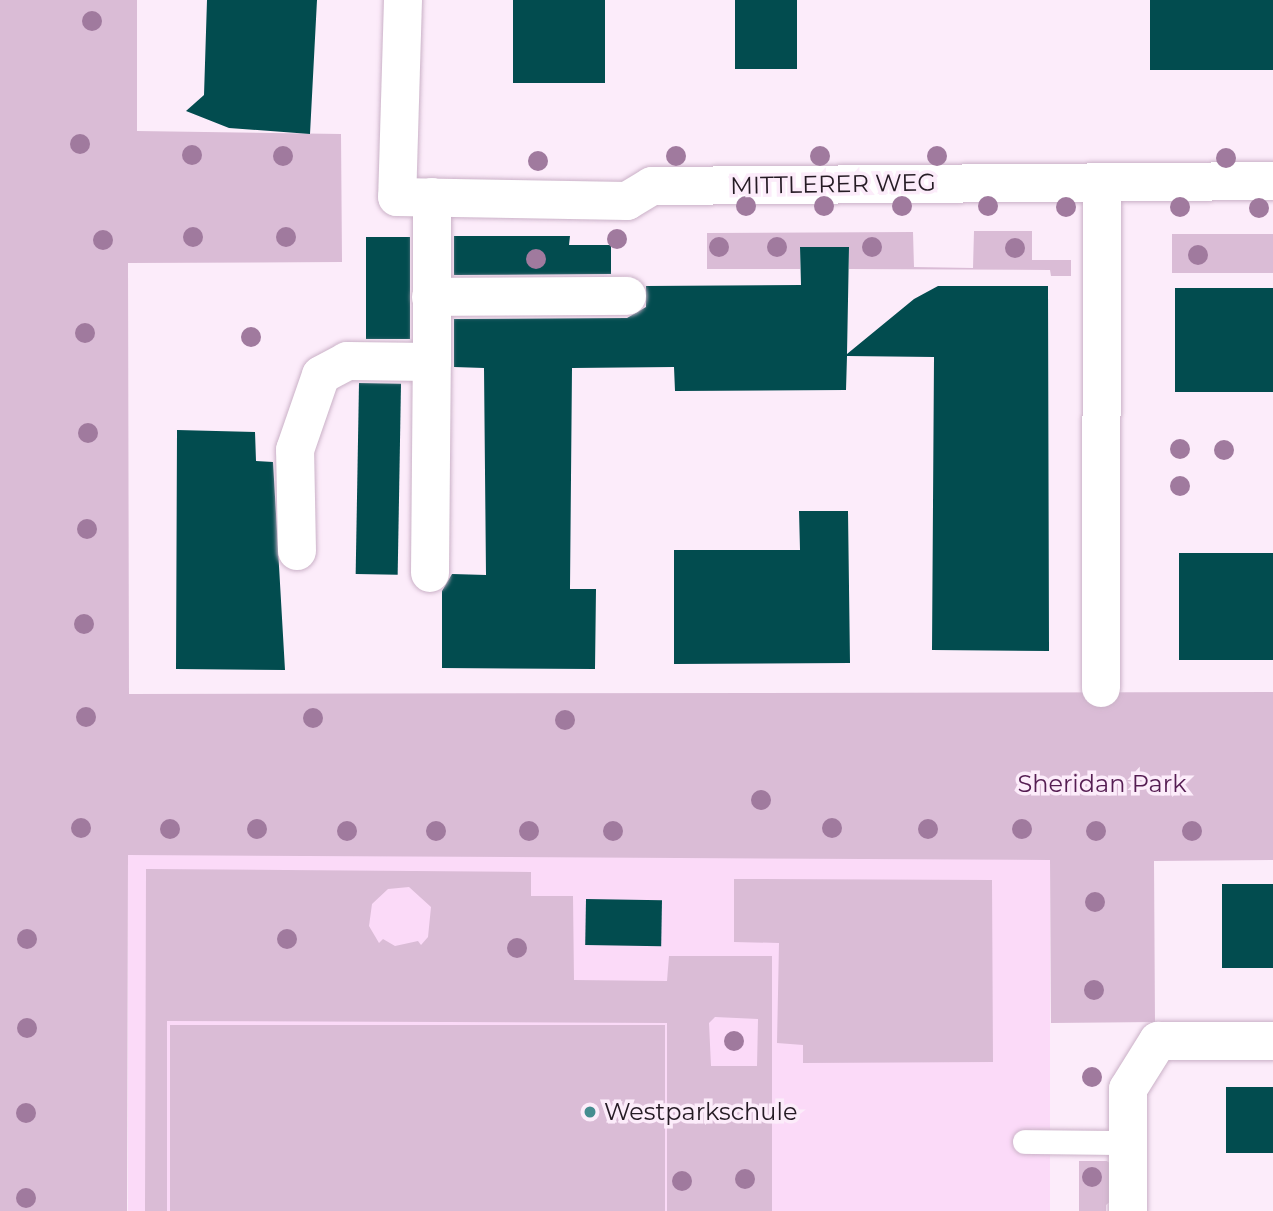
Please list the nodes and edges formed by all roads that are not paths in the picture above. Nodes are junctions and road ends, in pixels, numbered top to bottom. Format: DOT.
graph roads {
  1 [pos="403,0"];
  2 [pos="1273,181"];
  3 [pos="1102,182"];
  4 [pos="415,197"];
  5 [pos="627,296"];
  6 [pos="431,297"];
  7 [pos="432,362"];
  8 [pos="297,551"];
  9 [pos="430,573"];
  10 [pos="1101,688"];
  11 [pos="1273,1041"];
  12 [pos="1025,1142"];
  13 [pos="1127,1143"];
  14 [pos="1128,1211"];
  1 -- 4 [label="street"];
  2 -- 3 [label="street, MITTLERER WEG"];
  3 -- 4 [label="street, MITTLERER WEG"];
  3 -- 10 [label="street"];
  4 -- 6 [label="street"];
  5 -- 6 [label="street"];
  6 -- 7 [label="street"];
  7 -- 8 [label="street"];
  7 -- 9 [label="street"];
  11 -- 13 [label="street"];
  12 -- 13 [label="lane"];
  13 -- 14 [label="street"];
}
